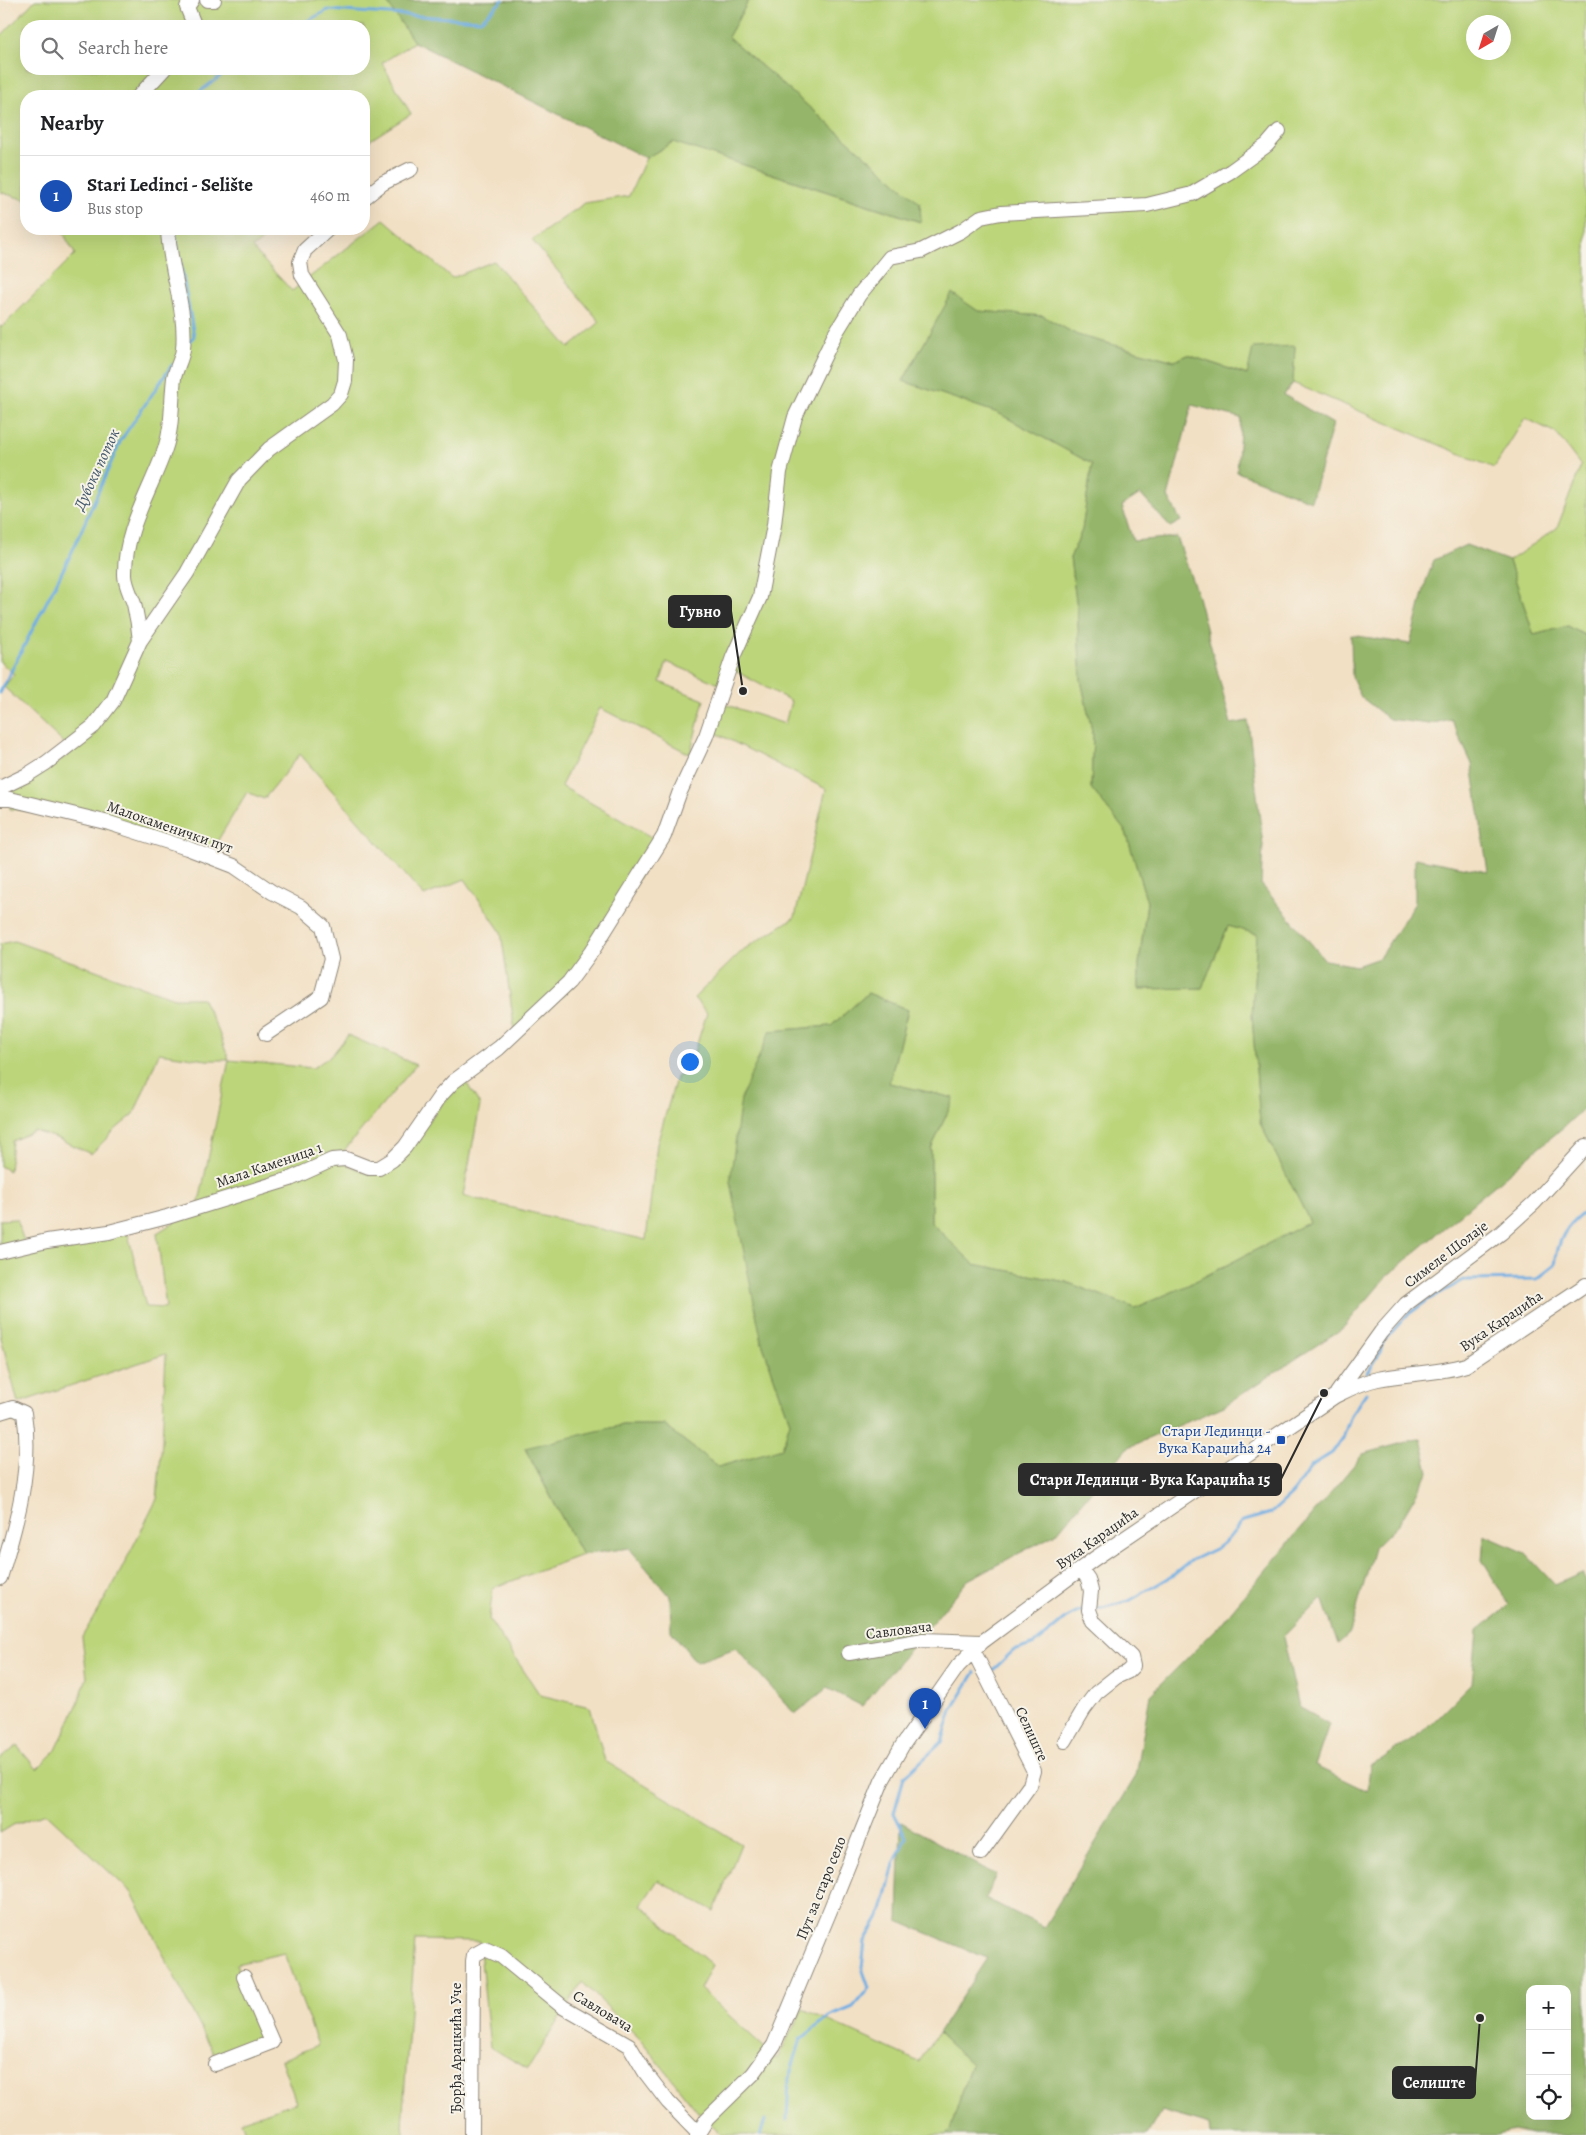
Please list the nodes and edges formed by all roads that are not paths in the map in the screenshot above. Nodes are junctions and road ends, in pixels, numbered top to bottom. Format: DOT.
graph roads {
  1 [pos="192,0"];
  2 [pos="207,0"];
  3 [pos="214,0"];
  4 [pos="193,20"];
  5 [pos="158,75"];
  6 [pos="145,90"];
  7 [pos="1279,131"];
  8 [pos="411,169"];
  9 [pos="370,193"];
  10 [pos="168,235"];
  11 [pos="321,235"];
  12 [pos="140,642"];
  13 [pos="0,788"];
  14 [pos="0,798"];
  15 [pos="266,1034"];
  16 [pos="1586,1146"];
  17 [pos="0,1252"];
  18 [pos="1586,1285"];
  19 [pos="1335,1396"];
  20 [pos="0,1412"];
  21 [pos="1081,1569"];
  22 [pos="0,1578"];
  23 [pos="978,1646"];
  24 [pos="849,1653"];
  25 [pos="1065,1741"];
  26 [pos="981,1853"];
  27 [pos="473,1961"];
  28 [pos="244,1977"];
  29 [pos="215,2064"];
  30 [pos="697,2134"];
  31 [pos="472,2135"];
  1 -- 4 [label="street"];
  2 -- 3 [label="street"];
  5 -- 6 [label="street"];
  7 -- 17 [label="street, Мала Каменица 1"];
  8 -- 9 [label="street"];
  10 -- 12 [label="street"];
  11 -- 12 [label="street"];
  12 -- 13 [label="street"];
  14 -- 15 [label="street, Малокаменички пут"];
  16 -- 19 [label="street, Симеле Шолаје"];
  18 -- 19 [label="street, Вука Караџића"];
  19 -- 21 [label="street, Вука Караџића"];
  20 -- 22 [label="street"];
  21 -- 23 [label="street, Вука Караџића"];
  21 -- 25 [label="street"];
  23 -- 24 [label="street, Савловача"];
  23 -- 26 [label="street, Селиште"];
  23 -- 30 [label="street, Пут за старо село"];
  27 -- 30 [label="street, Савловача"];
  27 -- 31 [label="street, Ђорђа Арацкића Уче"];
  28 -- 29 [label="street"];
}
